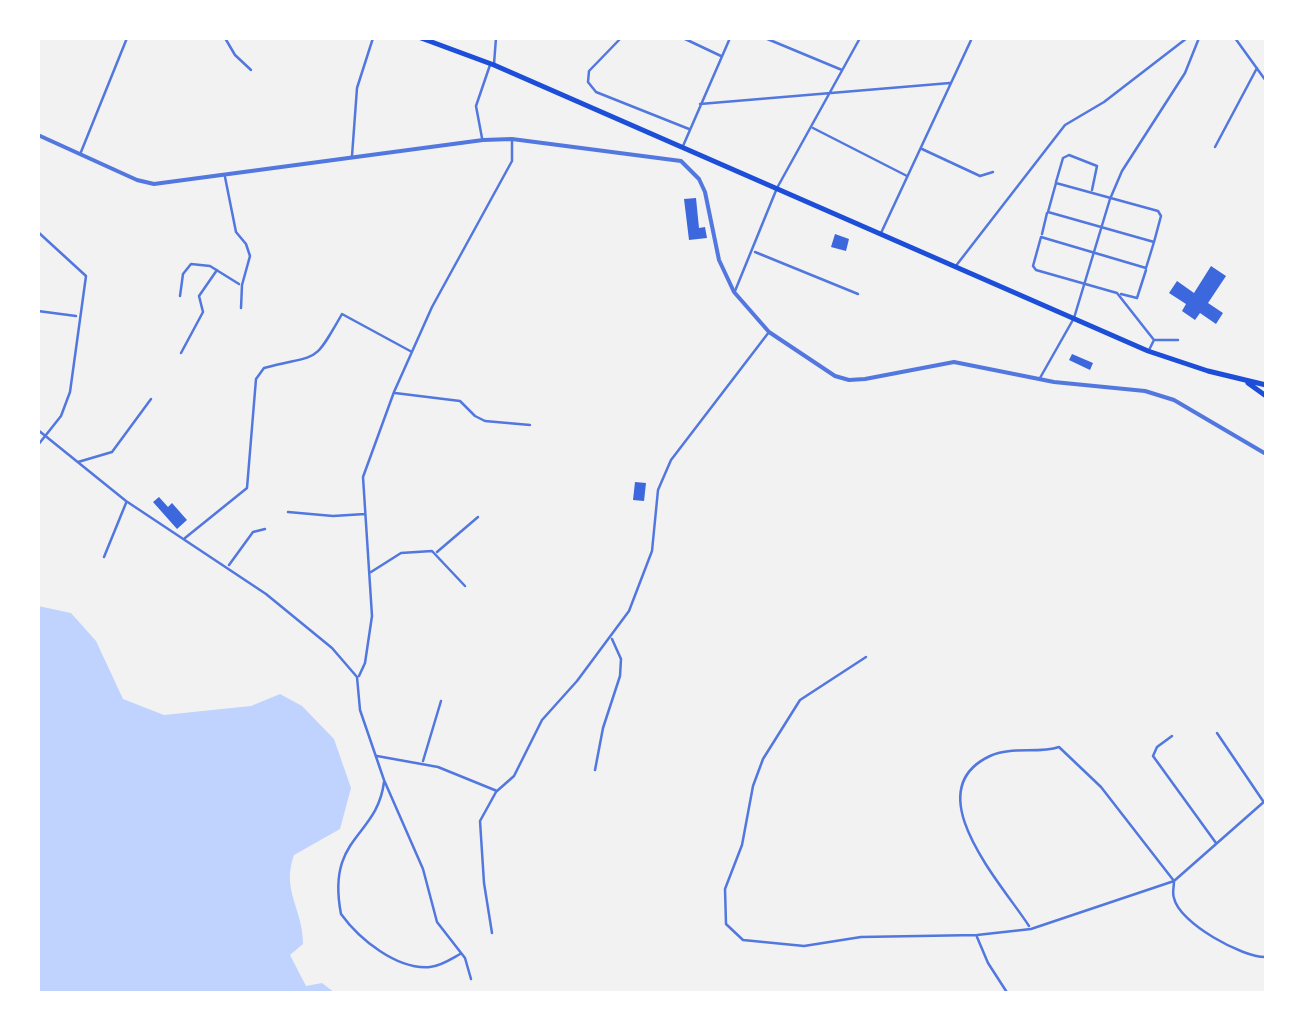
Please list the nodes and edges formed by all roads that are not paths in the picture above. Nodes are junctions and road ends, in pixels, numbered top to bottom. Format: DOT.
graph roads {
  1 [pos="127,38"];
  2 [pos="224,38"];
  3 [pos="373,38"];
  4 [pos="421,38"];
  5 [pos="496,38"];
  6 [pos="621,38"];
  7 [pos="683,38"];
  8 [pos="730,38"];
  9 [pos="765,38"];
  10 [pos="860,38"];
  11 [pos="972,38"];
  12 [pos="1187,38"];
  13 [pos="1199,38"];
  14 [pos="1235,38"];
  15 [pos="721,56"];
  16 [pos="492,64"];
  17 [pos="1256,68"];
  18 [pos="251,70"];
  19 [pos="843,70"];
  20 [pos="1266,81"];
  21 [pos="950,83"];
  22 [pos="832,92"];
  23 [pos="700,104"];
  24 [pos="812,127"];
  25 [pos="689,130"];
  26 [pos="38,135"];
  27 [pos="512,139"];
  28 [pos="482,140"];
  29 [pos="919,148"];
  30 [pos="1215,148"];
  31 [pos="686,149"];
  32 [pos="80,154"];
  33 [pos="352,156"];
  34 [pos="681,161"];
  35 [pos="994,172"];
  36 [pos="224,175"];
  37 [pos="907,176"];
  38 [pos="1056,183"];
  39 [pos="777,188"];
  40 [pos="1091,193"];
  41 [pos="1110,199"];
  42 [pos="1048,212"];
  43 [pos="1101,226"];
  44 [pos="38,232"];
  45 [pos="880,234"];
  46 [pos="1041,237"];
  47 [pos="1154,242"];
  48 [pos="753,252"];
  49 [pos="1094,252"];
  50 [pos="1266,263"];
  51 [pos="954,268"];
  52 [pos="1146,268"];
  53 [pos="217,270"];
  54 [pos="1086,283"];
  55 [pos="242,286"];
  56 [pos="734,292"];
  57 [pos="1118,293"];
  58 [pos="858,294"];
  59 [pos="180,296"];
  60 [pos="1266,302"];
  61 [pos="240,308"];
  62 [pos="38,311"];
  63 [pos="78,316"];
  64 [pos="1074,318"];
  65 [pos="769,332"];
  66 [pos="1154,340"];
  67 [pos="1178,340"];
  68 [pos="1148,351"];
  69 [pos="412,352"];
  70 [pos="181,353"];
  71 [pos="1039,378"];
  72 [pos="1245,381"];
  73 [pos="1266,386"];
  74 [pos="394,392"];
  75 [pos="1266,396"];
  76 [pos="151,398"];
  77 [pos="530,425"];
  78 [pos="38,430"];
  79 [pos="46,436"];
  80 [pos="38,445"];
  81 [pos="1266,454"];
  82 [pos="77,462"];
  83 [pos="126,501"];
  84 [pos="288,512"];
  85 [pos="365,514"];
  86 [pos="478,517"];
  87 [pos="265,528"];
  88 [pos="184,539"];
  89 [pos="436,553"];
  90 [pos="104,557"];
  91 [pos="228,566"];
  92 [pos="370,573"];
  93 [pos="466,586"];
  94 [pos="611,638"];
  95 [pos="866,656"];
  96 [pos="358,677"];
  97 [pos="441,701"];
  98 [pos="1217,734"];
  99 [pos="1172,736"];
  100 [pos="375,756"];
  101 [pos="422,762"];
  102 [pos="596,770"];
  103 [pos="384,780"];
  104 [pos="497,791"];
  105 [pos="1265,801"];
  106 [pos="1216,844"];
  107 [pos="1174,882"];
  108 [pos="1031,929"];
  109 [pos="492,933"];
  110 [pos="977,935"];
  111 [pos="460,954"];
  112 [pos="1266,957"];
  113 [pos="471,979"];
  114 [pos="1008,994"];
  1 -- 32 [label="street"];
  2 -- 18 [label="street"];
  3 -- 33 [label="street"];
  4 -- 16 [label="highway"];
  5 -- 16 [label="street"];
  6 -- 25 [label="street"];
  7 -- 15 [label="street"];
  8 -- 15 [label="street"];
  9 -- 19 [label="street"];
  10 -- 19 [label="street"];
  11 -- 21 [label="street"];
  12 -- 51 [label="street"];
  13 -- 41 [label="street"];
  14 -- 17 [label="street"];
  15 -- 23 [label="street"];
  16 -- 28 [label="street"];
  16 -- 31 [label="highway"];
  17 -- 20 [label="street"];
  17 -- 30 [label="street"];
  19 -- 22 [label="street"];
  21 -- 22 [label="street"];
  21 -- 29 [label="street"];
  22 -- 23 [label="street"];
  22 -- 24 [label="street"];
  23 -- 25 [label="street"];
  24 -- 37 [label="street"];
  24 -- 39 [label="street"];
  25 -- 31 [label="street"];
  26 -- 32 [label="street"];
  27 -- 28 [label="street"];
  27 -- 34 [label="street"];
  27 -- 69 [label="street"];
  28 -- 33 [label="street"];
  29 -- 35 [label="street"];
  29 -- 37 [label="street"];
  31 -- 34 [label="street"];
  31 -- 39 [label="highway"];
  32 -- 36 [label="street"];
  33 -- 36 [label="street"];
  34 -- 56 [label="street"];
  36 -- 55 [label="street"];
  37 -- 45 [label="street"];
  38 -- 40 [label="street"];
  38 -- 40 [label="street"];
  38 -- 42 [label="street"];
  39 -- 45 [label="highway"];
  39 -- 48 [label="street"];
  40 -- 41 [label="street"];
  41 -- 43 [label="street"];
  41 -- 47 [label="street"];
  42 -- 43 [label="street"];
  42 -- 46 [label="street"];
  43 -- 47 [label="street"];
  43 -- 49 [label="street"];
  44 -- 63 [label="street"];
  45 -- 51 [label="highway"];
  46 -- 49 [label="street"];
  46 -- 54 [label="street"];
  47 -- 52 [label="street"];
  48 -- 56 [label="street"];
  48 -- 58 [label="street"];
  49 -- 52 [label="street"];
  49 -- 54 [label="street"];
  50 -- 60 [label="main road"];
  51 -- 64 [label="highway"];
  52 -- 57 [label="street"];
  53 -- 55 [label="street"];
  53 -- 59 [label="street"];
  53 -- 70 [label="street"];
  54 -- 57 [label="street"];
  54 -- 64 [label="street"];
  55 -- 61 [label="street"];
  56 -- 65 [label="street"];
  57 -- 66 [label="street"];
  62 -- 63 [label="street"];
  63 -- 79 [label="street"];
  64 -- 68 [label="highway"];
  64 -- 71 [label="street"];
  65 -- 71 [label="street"];
  65 -- 94 [label="street"];
  66 -- 67 [label="street"];
  66 -- 68 [label="street"];
  68 -- 72 [label="highway"];
  69 -- 74 [label="street"];
  69 -- 88 [label="street"];
  71 -- 81 [label="street"];
  72 -- 73 [label="highway"];
  72 -- 75 [label="highway"];
  74 -- 77 [label="street"];
  74 -- 85 [label="street"];
  76 -- 82 [label="street"];
  78 -- 79 [label="street"];
  79 -- 80 [label="street"];
  79 -- 82 [label="street"];
  82 -- 83 [label="street"];
  83 -- 88 [label="street"];
  83 -- 90 [label="street"];
  84 -- 85 [label="street"];
  85 -- 92 [label="street"];
  86 -- 89 [label="street"];
  87 -- 91 [label="street"];
  88 -- 91 [label="street"];
  89 -- 92 [label="street"];
  89 -- 93 [label="street"];
  91 -- 96 [label="street"];
  92 -- 96 [label="street"];
  94 -- 102 [label="street"];
  94 -- 104 [label="street"];
  95 -- 110 [label="street"];
  96 -- 100 [label="street"];
  97 -- 101 [label="street"];
  98 -- 105 [label="street"];
  99 -- 106 [label="street"];
  100 -- 101 [label="street"];
  100 -- 103 [label="street"];
  101 -- 104 [label="street"];
  103 -- 111 [label="street"];
  103 -- 111 [label="street"];
  104 -- 109 [label="street"];
  105 -- 106 [label="street"];
  106 -- 107 [label="street"];
  107 -- 108 [label="street"];
  107 -- 108 [label="street"];
  107 -- 112 [label="street"];
  108 -- 110 [label="street"];
  110 -- 114 [label="street"];
  111 -- 113 [label="street"];
}
